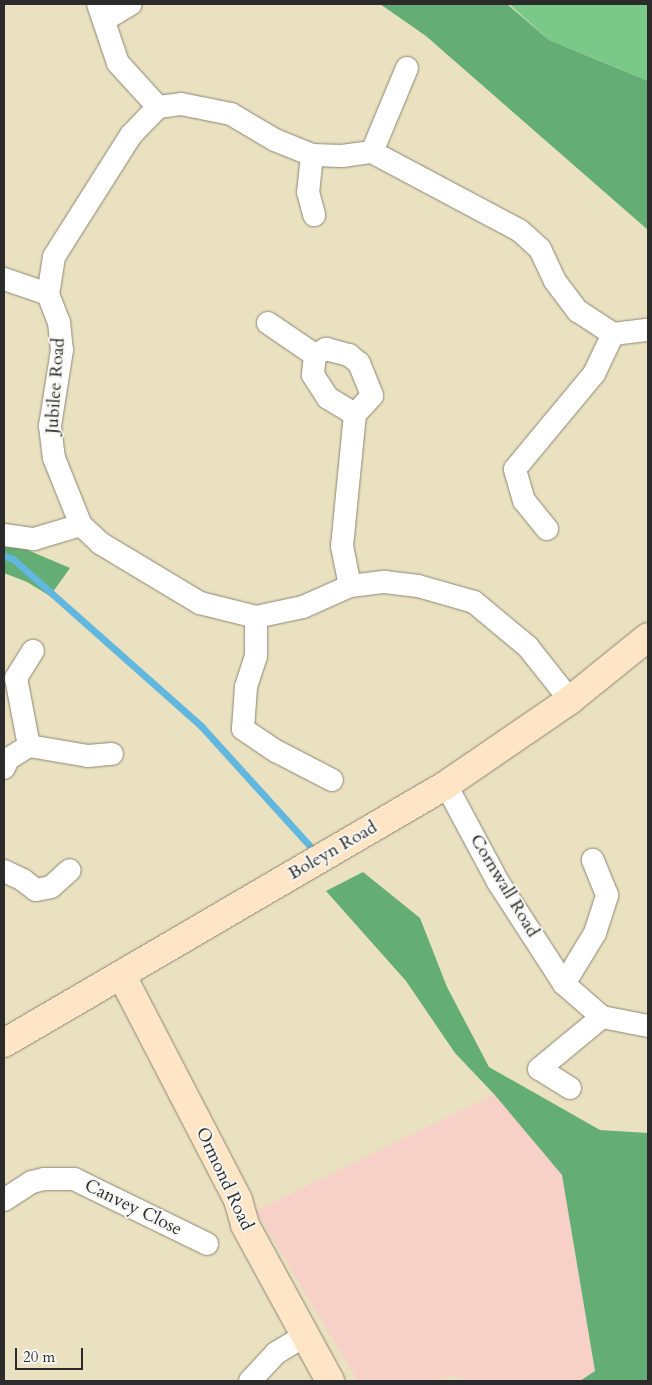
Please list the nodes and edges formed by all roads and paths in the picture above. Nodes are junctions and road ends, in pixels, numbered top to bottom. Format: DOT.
graph roads {
  1 [pos="131,4"];
  2 [pos="101,12"];
  3 [pos="407,68"];
  4 [pos="158,107"];
  5 [pos="372,152"];
  6 [pos="312,155"];
  7 [pos="314,215"];
  8 [pos="4,279"];
  9 [pos="48,294"];
  10 [pos="268,323"];
  11 [pos="648,330"];
  12 [pos="613,334"];
  13 [pos="314,355"];
  14 [pos="355,414"];
  15 [pos="81,525"];
  16 [pos="547,529"];
  17 [pos="4,536"];
  18 [pos="350,586"];
  19 [pos="256,617"];
  20 [pos="648,637"];
  21 [pos="33,650"];
  22 [pos="570,700"];
  23 [pos="30,746"];
  24 [pos="112,754"];
  25 [pos="4,768"];
  26 [pos="332,780"];
  27 [pos="446,785"];
  28 [pos="593,860"];
  29 [pos="70,870"];
  30 [pos="4,871"];
  31 [pos="122,976"];
  32 [pos="564,984"];
  33 [pos="602,1016"];
  34 [pos="648,1026"];
  35 [pos="4,1043"];
  36 [pos="570,1088"];
  37 [pos="4,1200"];
  38 [pos="207,1244"];
  39 [pos="304,1336"];
  40 [pos="250,1381"];
  41 [pos="330,1381"];
  1 -- 2 [label="street"];
  2 -- 4 [label="street"];
  3 -- 5 [label="street"];
  4 -- 6 [label="street"];
  4 -- 9 [label="street"];
  5 -- 6 [label="street"];
  5 -- 12 [label="street"];
  6 -- 7 [label="street"];
  8 -- 9 [label="street"];
  9 -- 15 [label="street, Jubilee Road"];
  10 -- 13 [label="street"];
  11 -- 12 [label="street"];
  12 -- 16 [label="street"];
  13 -- 14 [label="street"];
  13 -- 14 [label="street"];
  14 -- 18 [label="street"];
  15 -- 17 [label="street"];
  15 -- 19 [label="street, Jubilee Road"];
  18 -- 19 [label="street, Jubilee Road"];
  18 -- 22 [label="street, Jubilee Road"];
  19 -- 26 [label="street"];
  20 -- 22 [label="street, Boleyn Road"];
  21 -- 23 [label="street"];
  22 -- 27 [label="street, Boleyn Road"];
  23 -- 24 [label="street"];
  23 -- 25 [label="street"];
  27 -- 31 [label="street, Boleyn Road"];
  27 -- 32 [label="street, Cornwall Road"];
  28 -- 32 [label="street"];
  29 -- 30 [label="street"];
  31 -- 35 [label="street, Boleyn Road"];
  31 -- 39 [label="street, Ormond Road"];
  32 -- 33 [label="street, Cornwall Road"];
  33 -- 34 [label="street, Cornwall Road"];
  33 -- 36 [label="street"];
  37 -- 38 [label="street, Canvey Close"];
  39 -- 40 [label="street"];
  39 -- 41 [label="street, Ormond Road"];
}
